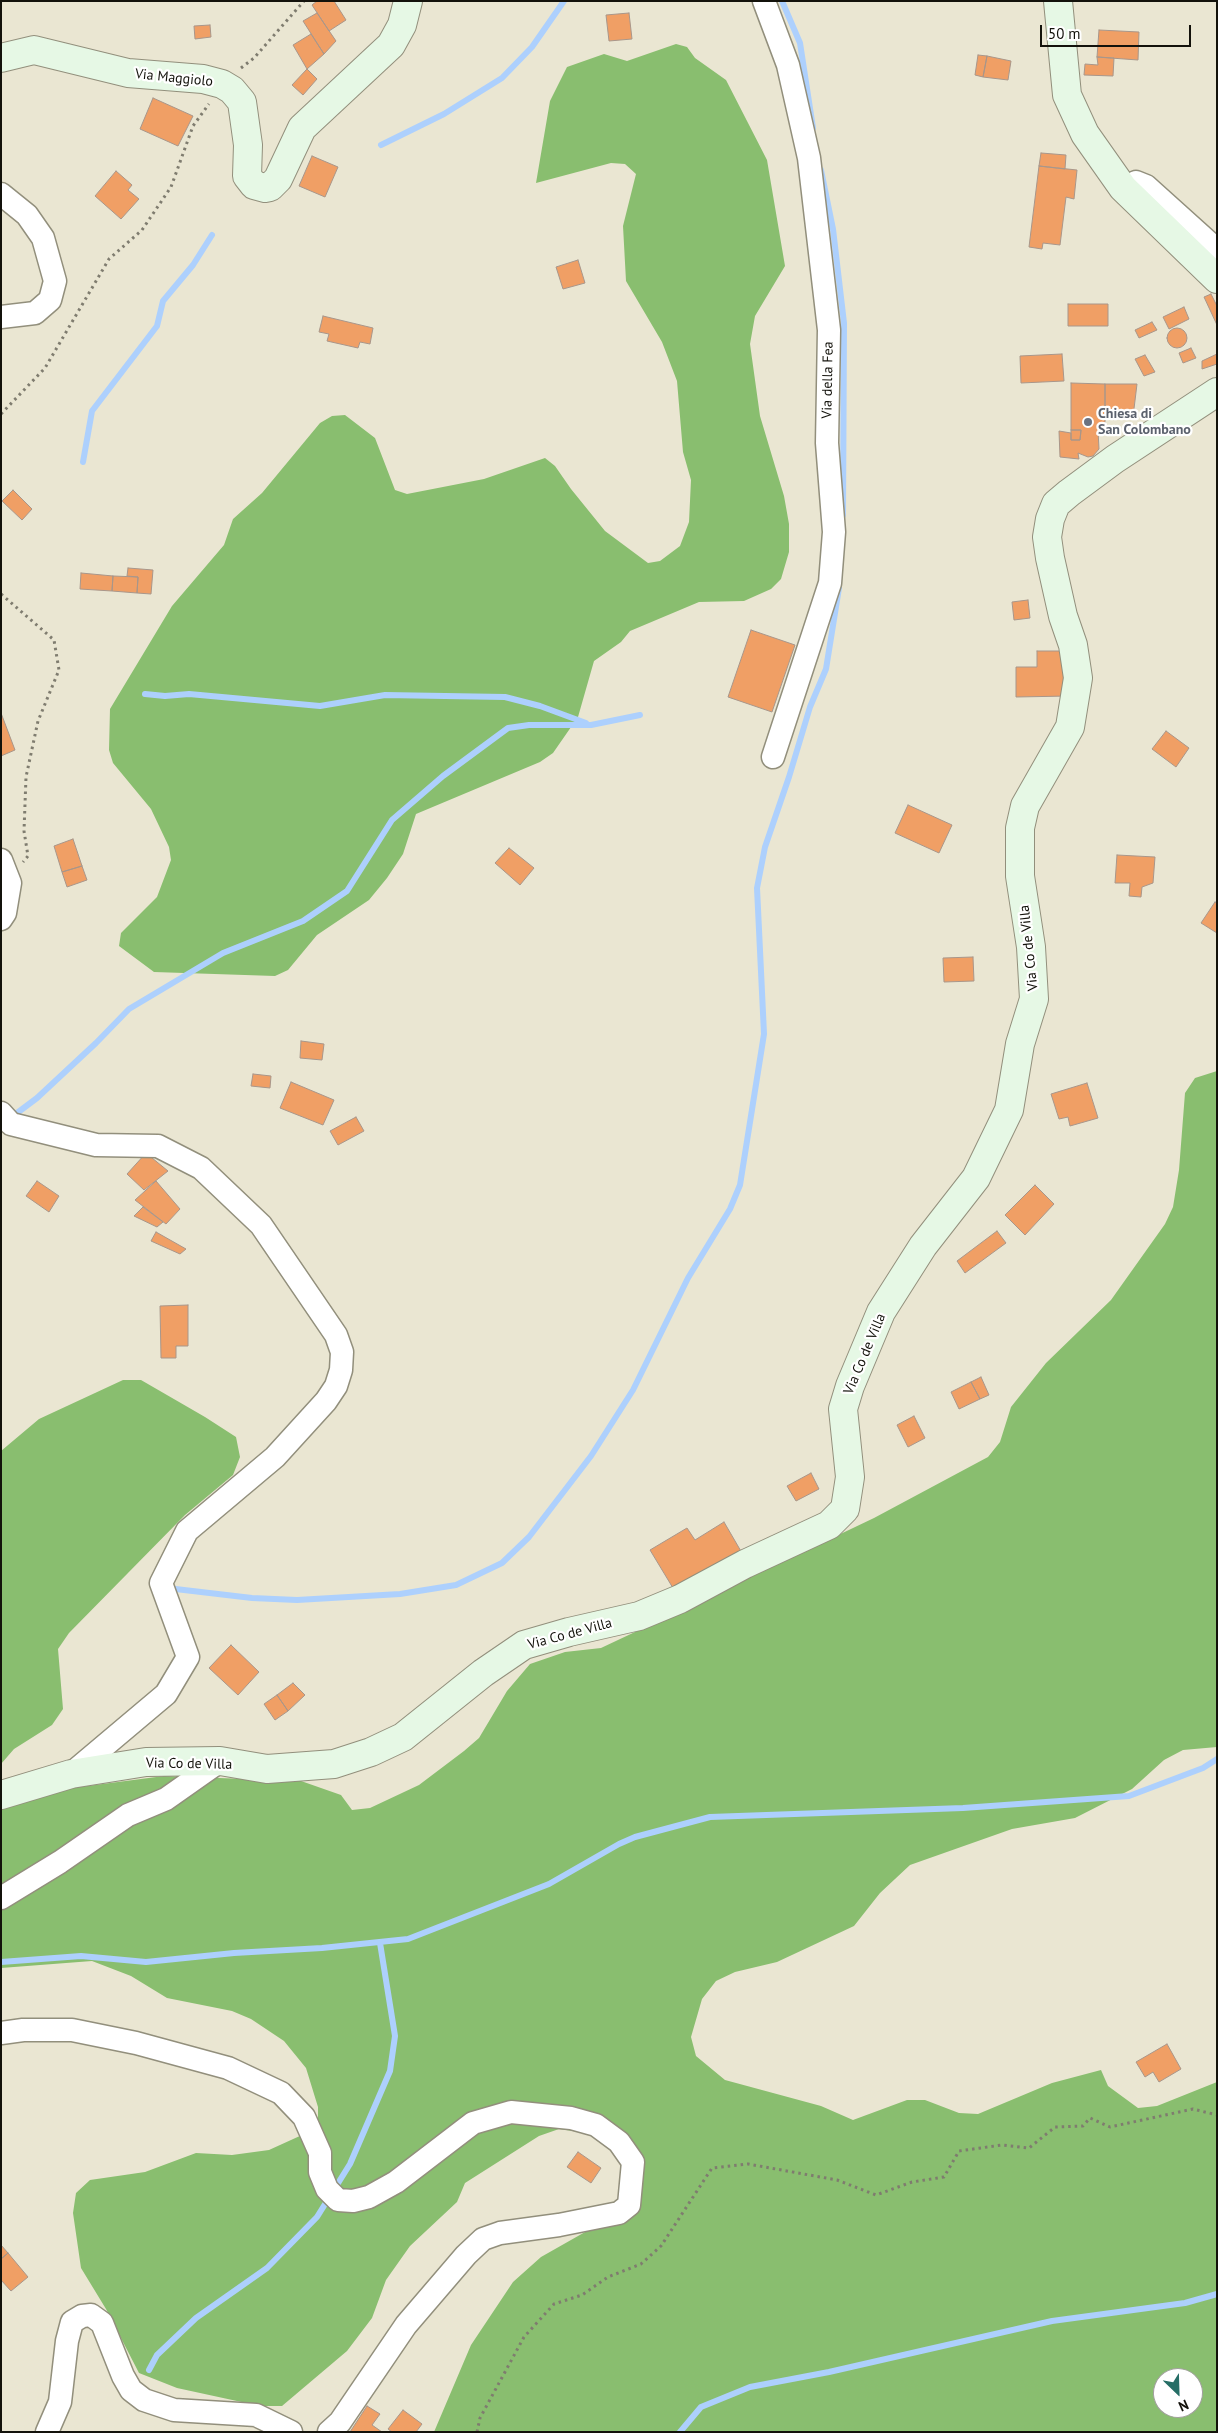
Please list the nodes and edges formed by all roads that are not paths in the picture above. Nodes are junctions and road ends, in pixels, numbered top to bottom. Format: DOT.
graph roads {
  1 [pos="408,1"];
  2 [pos="764,1"];
  3 [pos="1058,1"];
  4 [pos="1,58"];
  5 [pos="1123,188"];
  6 [pos="1,194"];
  7 [pos="1217,250"];
  8 [pos="1217,279"];
  9 [pos="1,317"];
  10 [pos="1217,392"];
  11 [pos="773,757"];
  12 [pos="1,860"];
  13 [pos="6,884"];
  14 [pos="1,919"];
  15 [pos="1,1113"];
  16 [pos="220,1761"];
  17 [pos="71,1774"];
  18 [pos="1,1795"];
  19 [pos="1,1898"];
  20 [pos="1,2033"];
  21 [pos="47,2432"];
  22 [pos="291,2432"];
  23 [pos="328,2432"];
  1 -- 4 [label="street, Via Maggiolo"];
  2 -- 11 [label="street, Via della Fea"];
  3 -- 5 [label="street"];
  5 -- 7 [label="street"];
  5 -- 8 [label="street"];
  6 -- 9 [label="street"];
  10 -- 16 [label="street, Via Co de Villa"];
  12 -- 13 [label="street"];
  13 -- 14 [label="street"];
  15 -- 17 [label="street"];
  16 -- 17 [label="street, Via Co de Villa"];
  16 -- 19 [label="street"];
  17 -- 18 [label="street, Via Co de Villa"];
  20 -- 23 [label="street"];
  21 -- 22 [label="street"];
}
